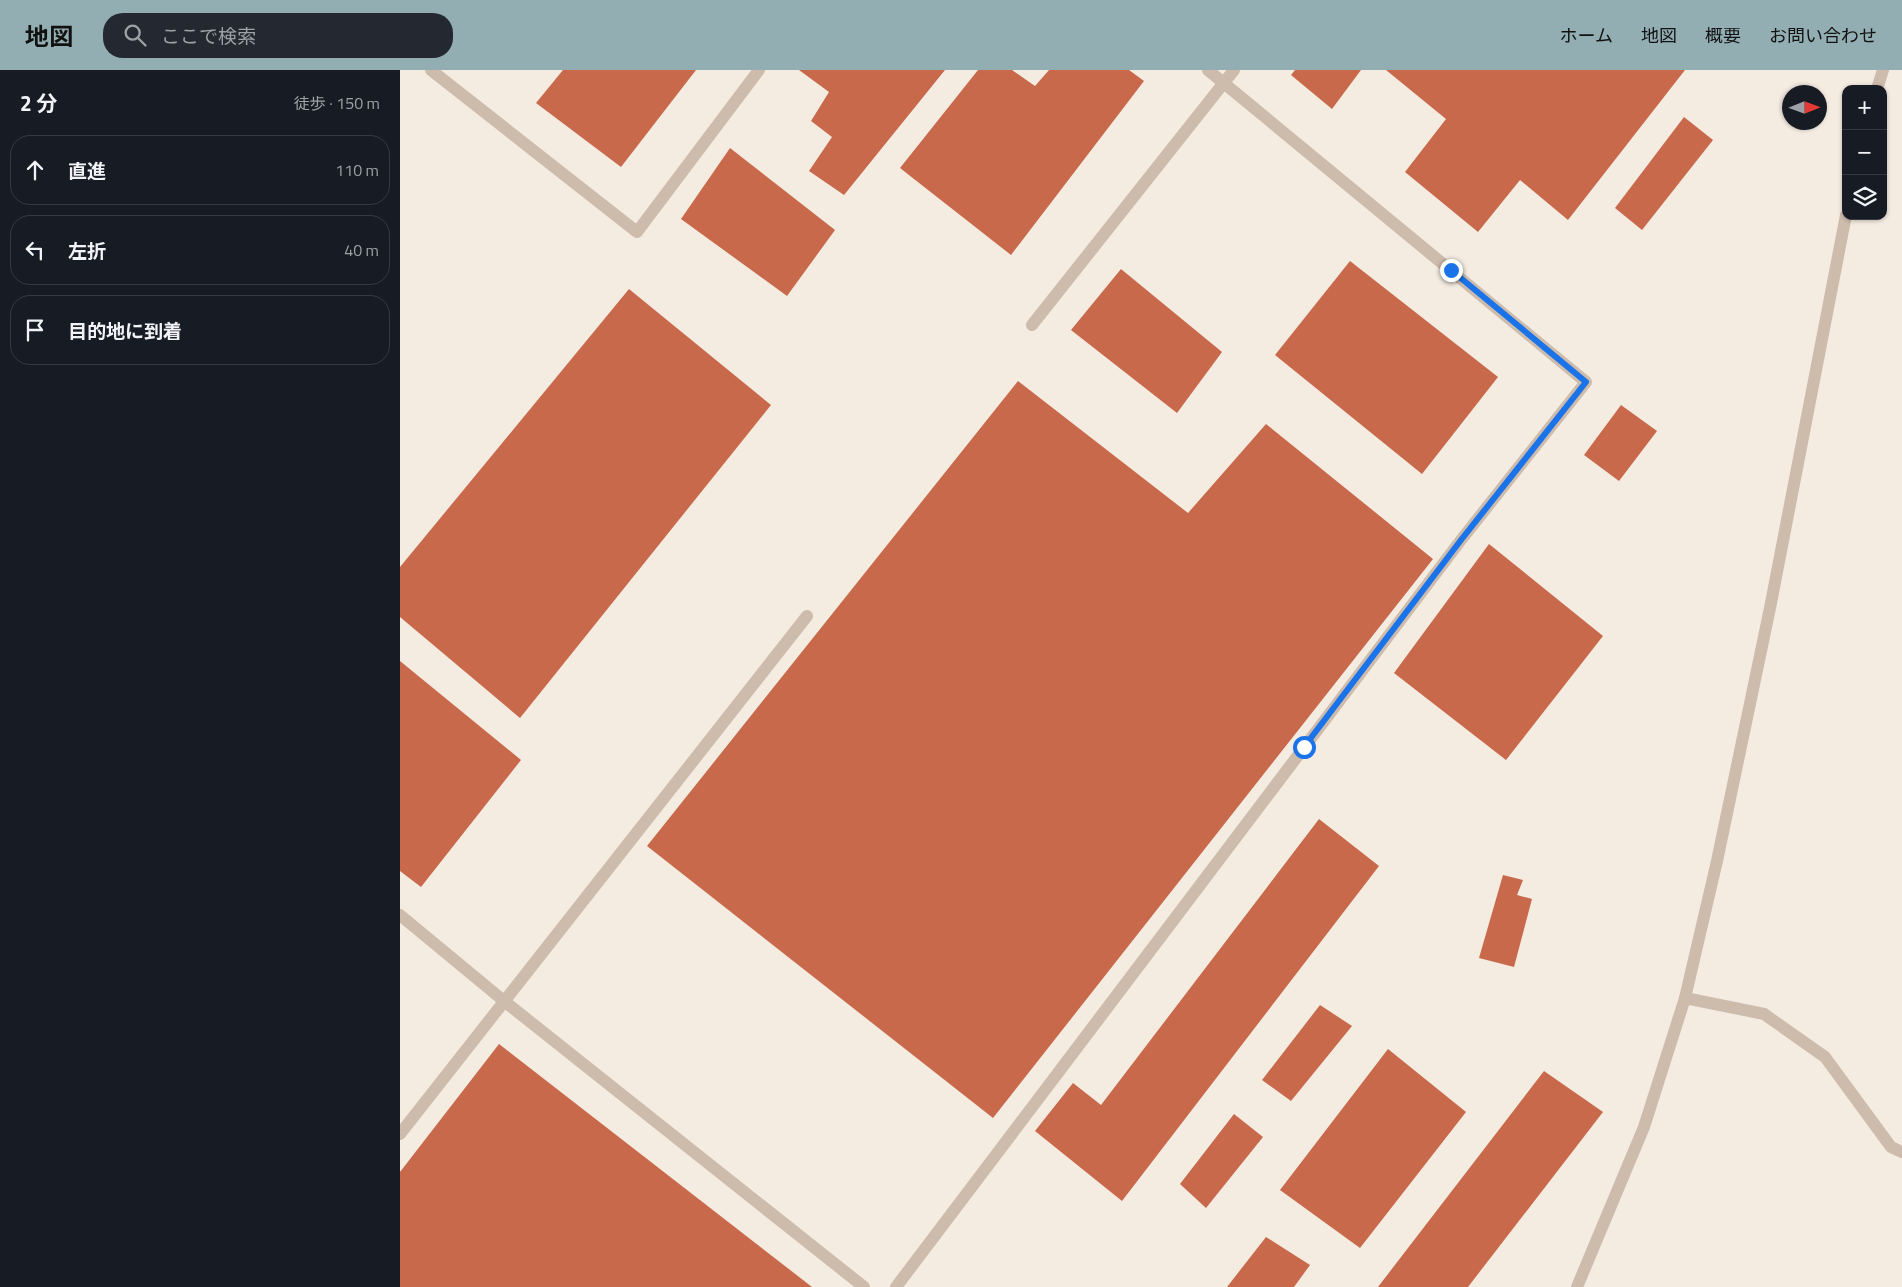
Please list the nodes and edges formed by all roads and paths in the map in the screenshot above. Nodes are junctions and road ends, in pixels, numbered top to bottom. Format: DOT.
graph roads {
  1 [pos="431,70"];
  2 [pos="759,70"];
  3 [pos="1208,70"];
  4 [pos="1234,70"];
  5 [pos="1883,70"];
  6 [pos="1224,83"];
  7 [pos="1878,85"];
  8 [pos="1845,220"];
  9 [pos="1032,325"];
  10 [pos="806,616"];
  11 [pos="400,915"];
  12 [pos="1685,998"];
  13 [pos="504,1001"];
  14 [pos="400,1134"];
  15 [pos="1902,1152"];
  16 [pos="864,1287"];
  17 [pos="896,1287"];
  18 [pos="1577,1287"];
  1 -- 2 [label="street"];
  3 -- 6 [label="street"];
  4 -- 6 [label="street"];
  5 -- 7 [label="street"];
  6 -- 9 [label="street"];
  6 -- 17 [label="street"];
  8 -- 12 [label="street"];
  10 -- 13 [label="street"];
  11 -- 13 [label="street"];
  12 -- 15 [label="street"];
  12 -- 18 [label="street"];
  13 -- 14 [label="street"];
  13 -- 16 [label="street"];
}
